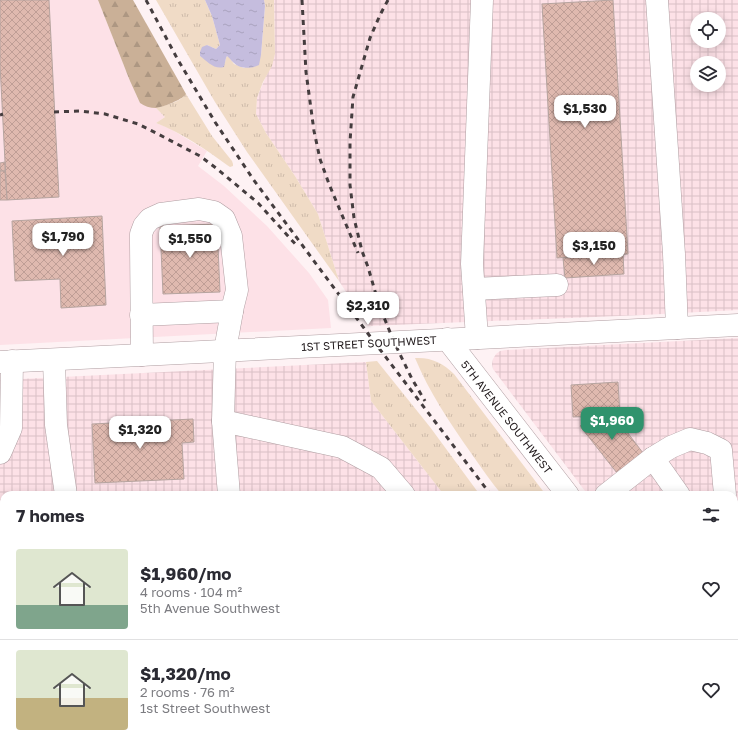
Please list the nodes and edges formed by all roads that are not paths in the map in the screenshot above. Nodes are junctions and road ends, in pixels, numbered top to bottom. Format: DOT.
graph roads {
  1 [pos="482,0"];
  2 [pos="657,0"];
  3 [pos="557,285"];
  4 [pos="474,289"];
  5 [pos="232,311"];
  6 [pos="141,315"];
  7 [pos="738,325"];
  8 [pos="677,328"];
  9 [pos="477,338"];
  10 [pos="447,339"];
  11 [pos="225,350"];
  12 [pos="142,355"];
  13 [pos="54,360"];
  14 [pos="6,362"];
  15 [pos="223,421"];
  16 [pos="730,449"];
  17 [pos="0,453"];
  18 [pos="653,458"];
  19 [pos="65,491"];
  20 [pos="229,491"];
  21 [pos="401,491"];
  22 [pos="565,491"];
  23 [pos="611,491"];
  24 [pos="676,491"];
  25 [pos="725,491"];
  1 -- 4 [label="street"];
  2 -- 8 [label="street"];
  3 -- 4 [label="street"];
  4 -- 9 [label="street"];
  5 -- 6 [label="street"];
  5 -- 6 [label="street"];
  5 -- 11 [label="street"];
  6 -- 12 [label="street"];
  7 -- 8 [label="street, 1ST STREET SOUTHWEST"];
  8 -- 9 [label="street, 1ST STREET SOUTHWEST"];
  9 -- 10 [label="street, 1ST STREET SOUTHWEST"];
  10 -- 11 [label="street, 1ST STREET SOUTHWEST"];
  10 -- 22 [label="street, 5TH AVENUE SOUTHWEST"];
  11 -- 12 [label="street, 1ST STREET SOUTHWEST"];
  11 -- 15 [label="street"];
  12 -- 13 [label="street, 1ST STREET SOUTHWEST"];
  13 -- 14 [label="street, 1ST STREET SOUTHWEST"];
  13 -- 19 [label="street"];
  14 -- 17 [label="street"];
  15 -- 20 [label="street"];
  15 -- 21 [label="street"];
  16 -- 18 [label="street"];
  16 -- 25 [label="street"];
  18 -- 23 [label="street"];
  18 -- 24 [label="street"];
}
